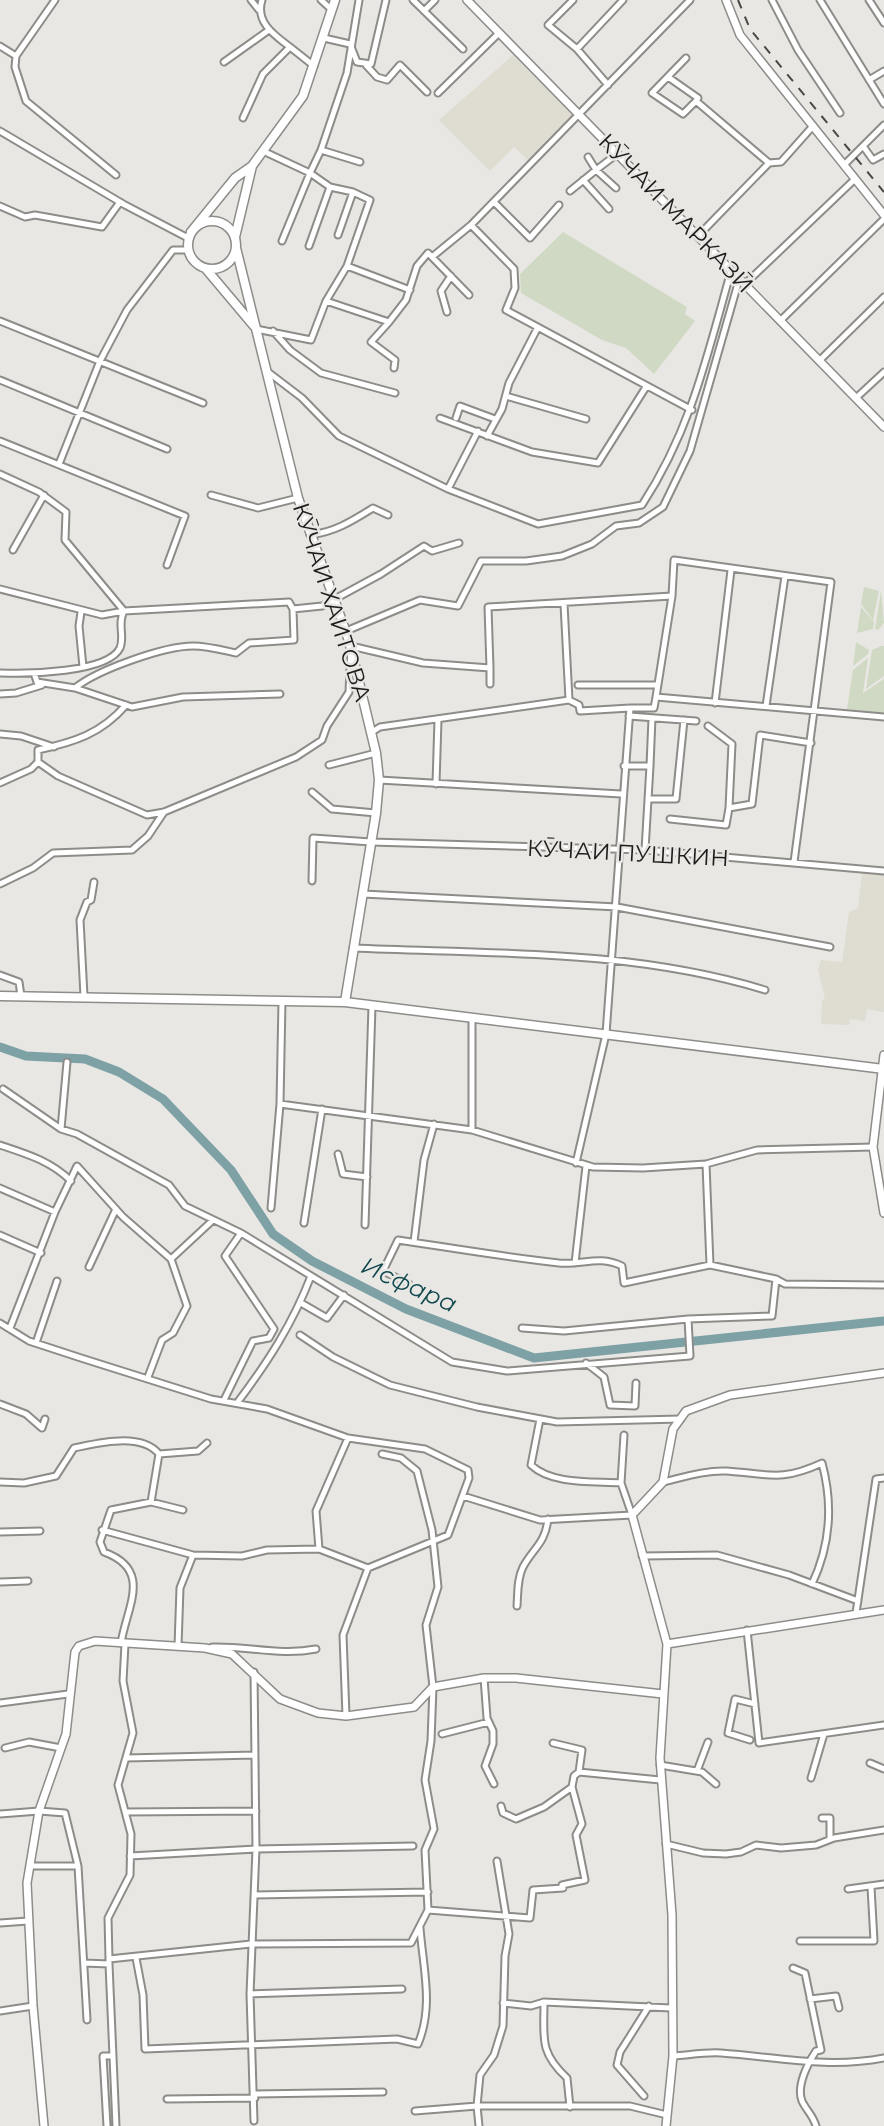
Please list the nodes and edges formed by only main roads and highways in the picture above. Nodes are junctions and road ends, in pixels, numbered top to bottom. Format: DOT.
graph roads {
  1 [pos="335,0"];
  2 [pos="467,0"];
  3 [pos="726,0"];
  4 [pos="252,166"];
  5 [pos="884,217"];
  6 [pos="190,235"];
  7 [pos="235,237"];
  8 [pos="236,248"];
  9 [pos="206,269"];
  10 [pos="256,329"];
  11 [pos="884,427"];
  12 [pos="0,996"];
  13 [pos="345,1002"];
  14 [pos="884,1055"];
  15 [pos="883,1069"];
  16 [pos="884,1213"];
  17 [pos="883,1372"];
  18 [pos="884,1610"];
  19 [pos="667,1644"];
  20 [pos="663,1694"];
  21 [pos="44,2126"];
  22 [pos="666,2126"];
  1 -- 4 [label="main road"];
  2 -- 11 [label="main road, КӮЧАИ МАРКАЗӢ"];
  3 -- 5 [label="main road"];
  4 -- 6 [label="main road"];
  4 -- 7 [label="main road"];
  6 -- 7 [label="main road"];
  6 -- 9 [label="main road"];
  7 -- 8 [label="main road"];
  8 -- 9 [label="main road"];
  8 -- 10 [label="main road, КӮЧАИ ХАИТОВА"];
  9 -- 10 [label="main road"];
  10 -- 13 [label="main road, КӮЧАИ ХАИТОВА"];
  12 -- 13 [label="main road"];
  13 -- 15 [label="main road"];
  14 -- 15 [label="main road"];
  15 -- 16 [label="main road"];
  17 -- 19 [label="main road"];
  18 -- 19 [label="main road"];
  19 -- 20 [label="main road"];
  20 -- 21 [label="main road"];
  20 -- 22 [label="main road"];
}
